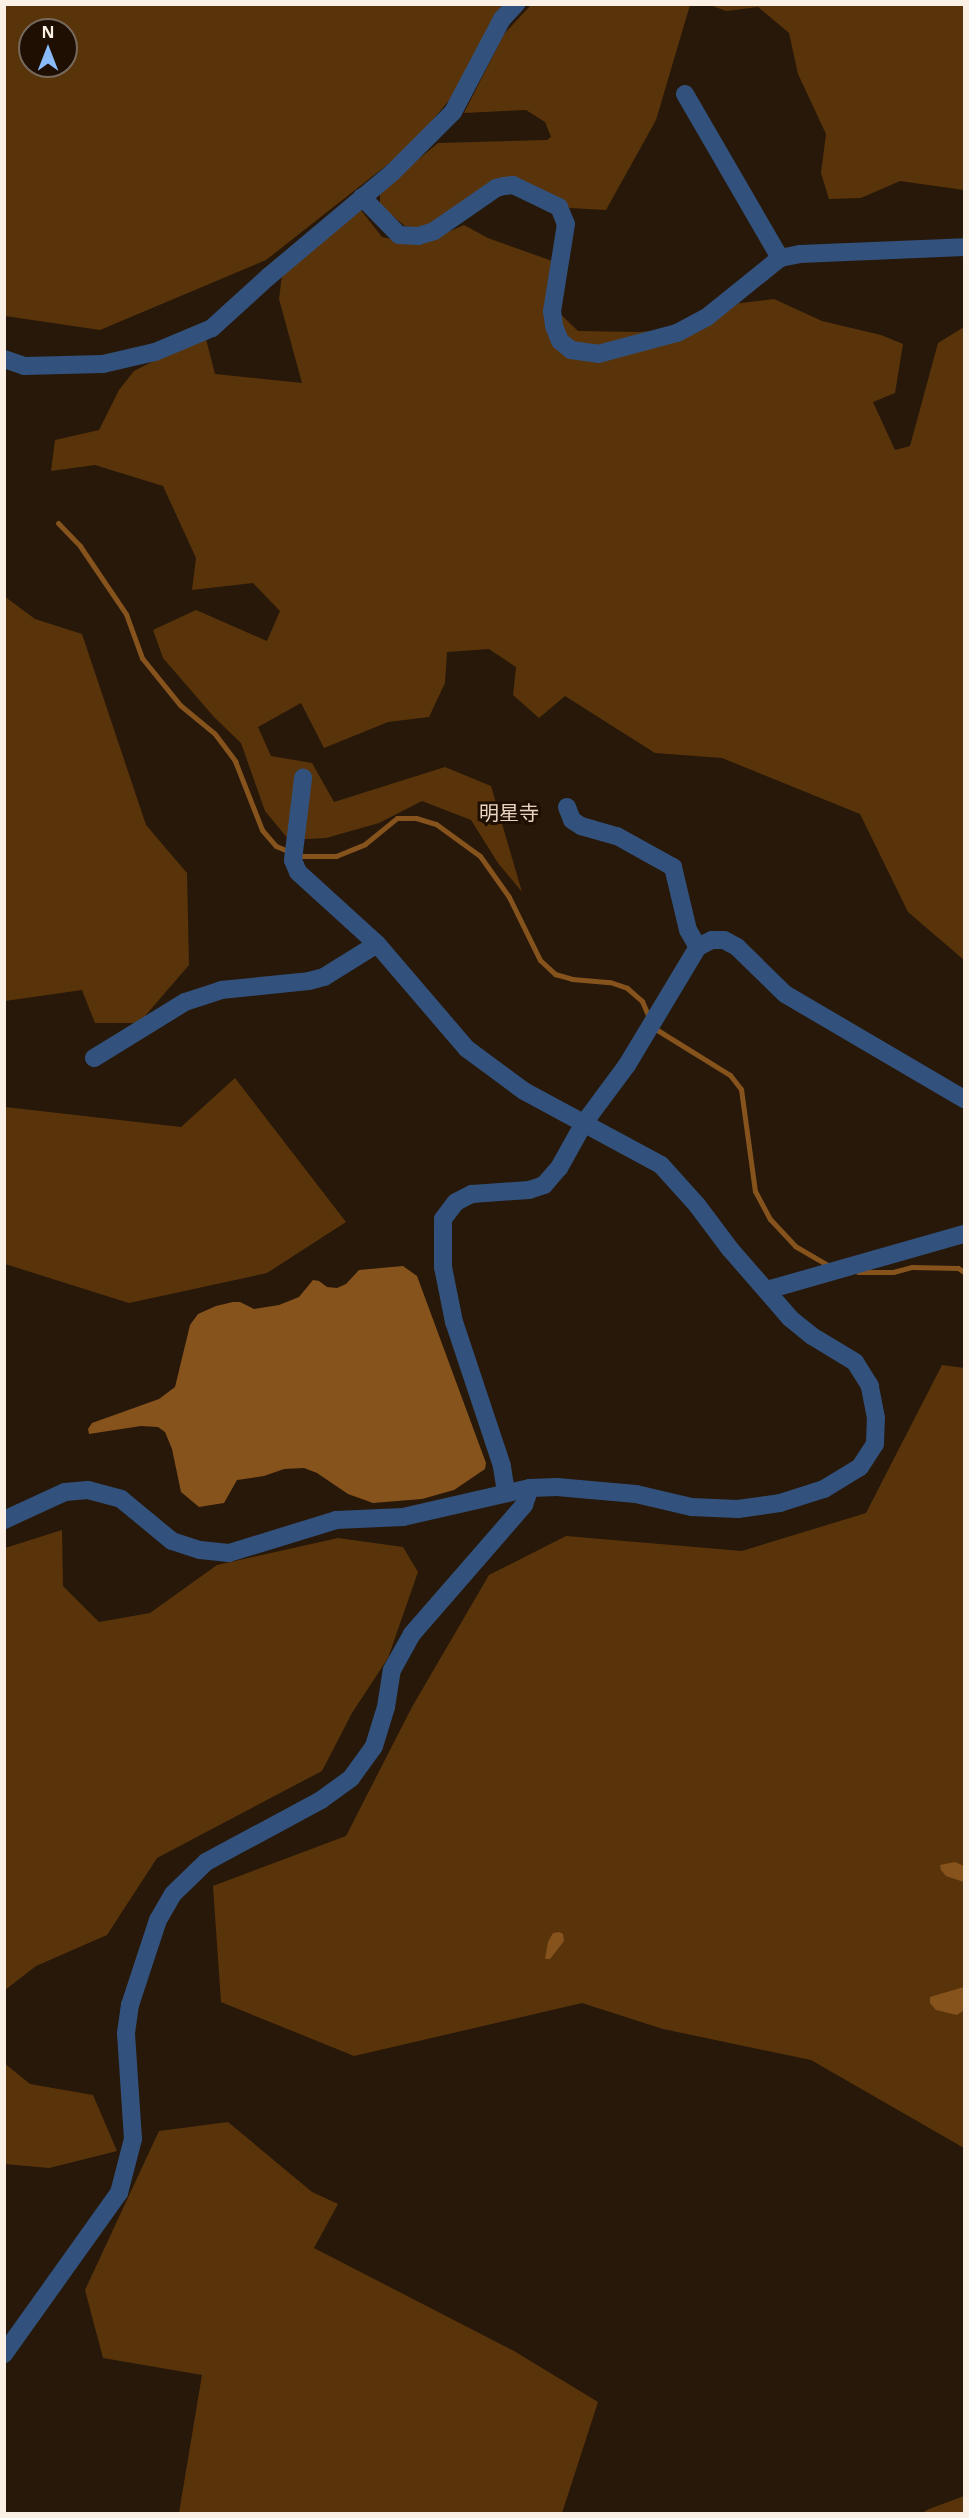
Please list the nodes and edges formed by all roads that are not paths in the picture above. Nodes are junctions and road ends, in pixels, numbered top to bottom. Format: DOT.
graph roads {
  1 [pos="516,4"];
  2 [pos="685,94"];
  3 [pos="362,196"];
  4 [pos="964,247"];
  5 [pos="780,258"];
  6 [pos="4,359"];
  7 [pos="303,778"];
  8 [pos="567,807"];
  9 [pos="377,944"];
  10 [pos="698,947"];
  11 [pos="94,1058"];
  12 [pos="964,1099"];
  13 [pos="584,1123"];
  14 [pos="964,1234"];
  15 [pos="767,1290"];
  16 [pos="530,1488"];
  17 [pos="506,1492"];
  18 [pos="4,1520"];
  19 [pos="4,2354"];
  1 -- 3 [label="street"];
  2 -- 5 [label="street"];
  3 -- 5 [label="street"];
  3 -- 6 [label="street"];
  4 -- 5 [label="street"];
  7 -- 9 [label="street"];
  8 -- 10 [label="street"];
  9 -- 11 [label="street"];
  9 -- 13 [label="street"];
  10 -- 12 [label="street"];
  10 -- 13 [label="street"];
  13 -- 15 [label="street"];
  13 -- 17 [label="street"];
  14 -- 15 [label="street"];
  15 -- 16 [label="street"];
  16 -- 17 [label="street"];
  16 -- 19 [label="street"];
  17 -- 18 [label="street"];
}
